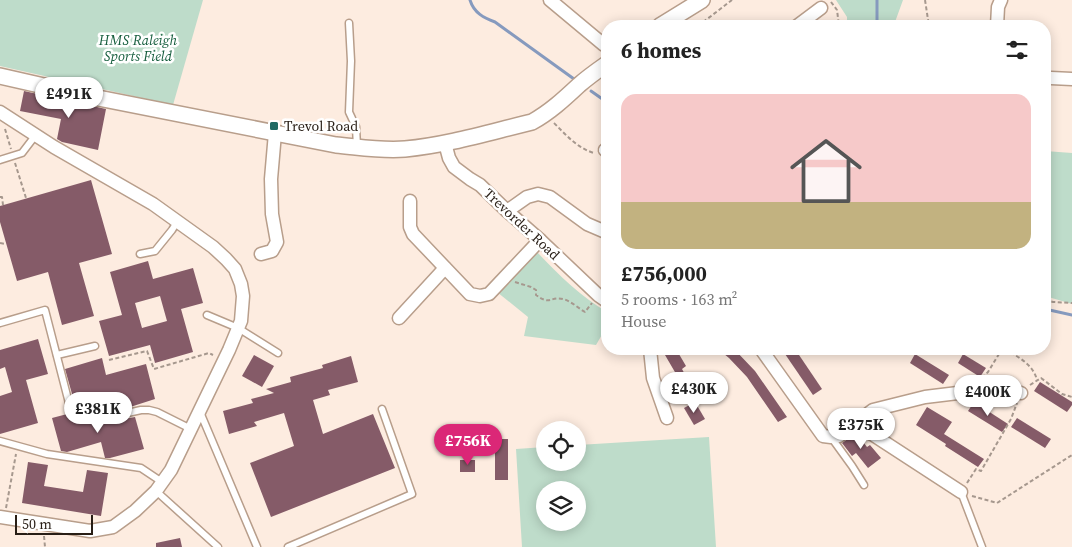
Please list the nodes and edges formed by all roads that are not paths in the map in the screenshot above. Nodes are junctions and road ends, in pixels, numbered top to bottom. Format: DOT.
graph roads {
  1 [pos="550,0"];
  2 [pos="702,0"];
  3 [pos="1001,0"];
  4 [pos="826,4"];
  5 [pos="670,20"];
  6 [pos="805,20"];
  7 [pos="997,20"];
  8 [pos="349,23"];
  9 [pos="601,42"];
  10 [pos="601,68"];
  11 [pos="0,76"];
  12 [pos="1051,78"];
  13 [pos="1072,79"];
  14 [pos="0,112"];
  15 [pos="275,133"];
  16 [pos="35,136"];
  17 [pos="445,143"];
  18 [pos="357,147"];
  19 [pos="0,160"];
  20 [pos="410,201"];
  21 [pos="507,211"];
  22 [pos="177,222"];
  23 [pos="601,230"];
  24 [pos="540,240"];
  25 [pos="140,254"];
  26 [pos="261,254"];
  27 [pos="445,268"];
  28 [pos="601,296"];
  29 [pos="207,314"];
  30 [pos="399,318"];
  31 [pos="0,323"];
  32 [pos="238,328"];
  33 [pos="95,346"];
  34 [pos="278,353"];
  35 [pos="56,355"];
  36 [pos="651,355"];
  37 [pos="765,355"];
  38 [pos="1021,393"];
  39 [pos="382,409"];
  40 [pos="200,411"];
  41 [pos="667,418"];
  42 [pos="855,423"];
  43 [pos="191,430"];
  44 [pos="831,437"];
  45 [pos="0,441"];
  46 [pos="864,485"];
  47 [pos="159,486"];
  48 [pos="961,492"];
  49 [pos="2,517"];
  50 [pos="218,547"];
  51 [pos="257,547"];
  52 [pos="288,547"];
  53 [pos="982,547"];
  1 -- 9 [label="street"];
  2 -- 5 [label="street"];
  3 -- 7 [label="street"];
  4 -- 6 [label="street"];
  8 -- 18 [label="lane"];
  10 -- 17 [label="street"];
  11 -- 15 [label="street"];
  12 -- 13 [label="street"];
  14 -- 16 [label="street"];
  15 -- 18 [label="street"];
  15 -- 26 [label="street"];
  16 -- 19 [label="lane"];
  16 -- 22 [label="street"];
  17 -- 18 [label="street"];
  17 -- 21 [label="street, Trevorder Road"];
  20 -- 27 [label="street"];
  21 -- 23 [label="street"];
  21 -- 24 [label="street, Trevorder Road"];
  22 -- 25 [label="lane"];
  22 -- 32 [label="street"];
  24 -- 27 [label="street"];
  24 -- 28 [label="street, Trevorder Road"];
  27 -- 30 [label="street"];
  29 -- 32 [label="lane"];
  31 -- 35 [label="lane"];
  32 -- 34 [label="lane"];
  32 -- 40 [label="street"];
  33 -- 35 [label="lane"];
  35 -- 43 [label="lane"];
  36 -- 41 [label="street"];
  37 -- 44 [label="street"];
  38 -- 42 [label="street"];
  39 -- 52 [label="lane"];
  40 -- 43 [label="street"];
  40 -- 51 [label="lane"];
  42 -- 44 [label="street"];
  42 -- 48 [label="street"];
  43 -- 47 [label="street"];
  44 -- 46 [label="lane"];
  45 -- 47 [label="lane"];
  47 -- 49 [label="street"];
  47 -- 50 [label="lane"];
  48 -- 53 [label="lane"];
}
